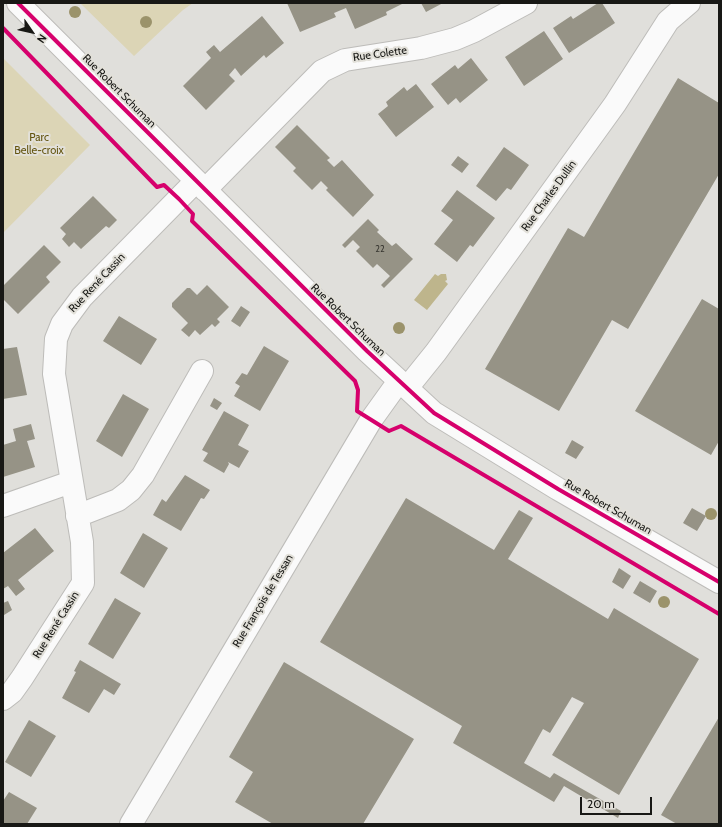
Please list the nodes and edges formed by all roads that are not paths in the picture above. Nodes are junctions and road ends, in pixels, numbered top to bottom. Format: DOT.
graph roads {
  1 [pos="18,3"];
  2 [pos="526,3"];
  3 [pos="689,3"];
  4 [pos="200,186"];
  5 [pos="202,371"];
  6 [pos="403,385"];
  7 [pos="71,482"];
  8 [pos="3,506"];
  9 [pos="77,516"];
  10 [pos="719,582"];
  11 [pos="3,699"];
  12 [pos="139,821"];
  1 -- 4 [label="street, Rue Robert Schuman"];
  2 -- 4 [label="street, Rue Colette"];
  3 -- 6 [label="street, Rue Charles Dullin"];
  4 -- 6 [label="street, Rue Robert Schuman"];
  4 -- 7 [label="street, Rue René Cassin"];
  5 -- 9 [label="street"];
  6 -- 10 [label="street, Rue Robert Schuman"];
  6 -- 12 [label="street, Rue François de Tessan"];
  7 -- 8 [label="street"];
  7 -- 9 [label="street, Rue René Cassin"];
  9 -- 11 [label="street, Rue René Cassin"];
}
